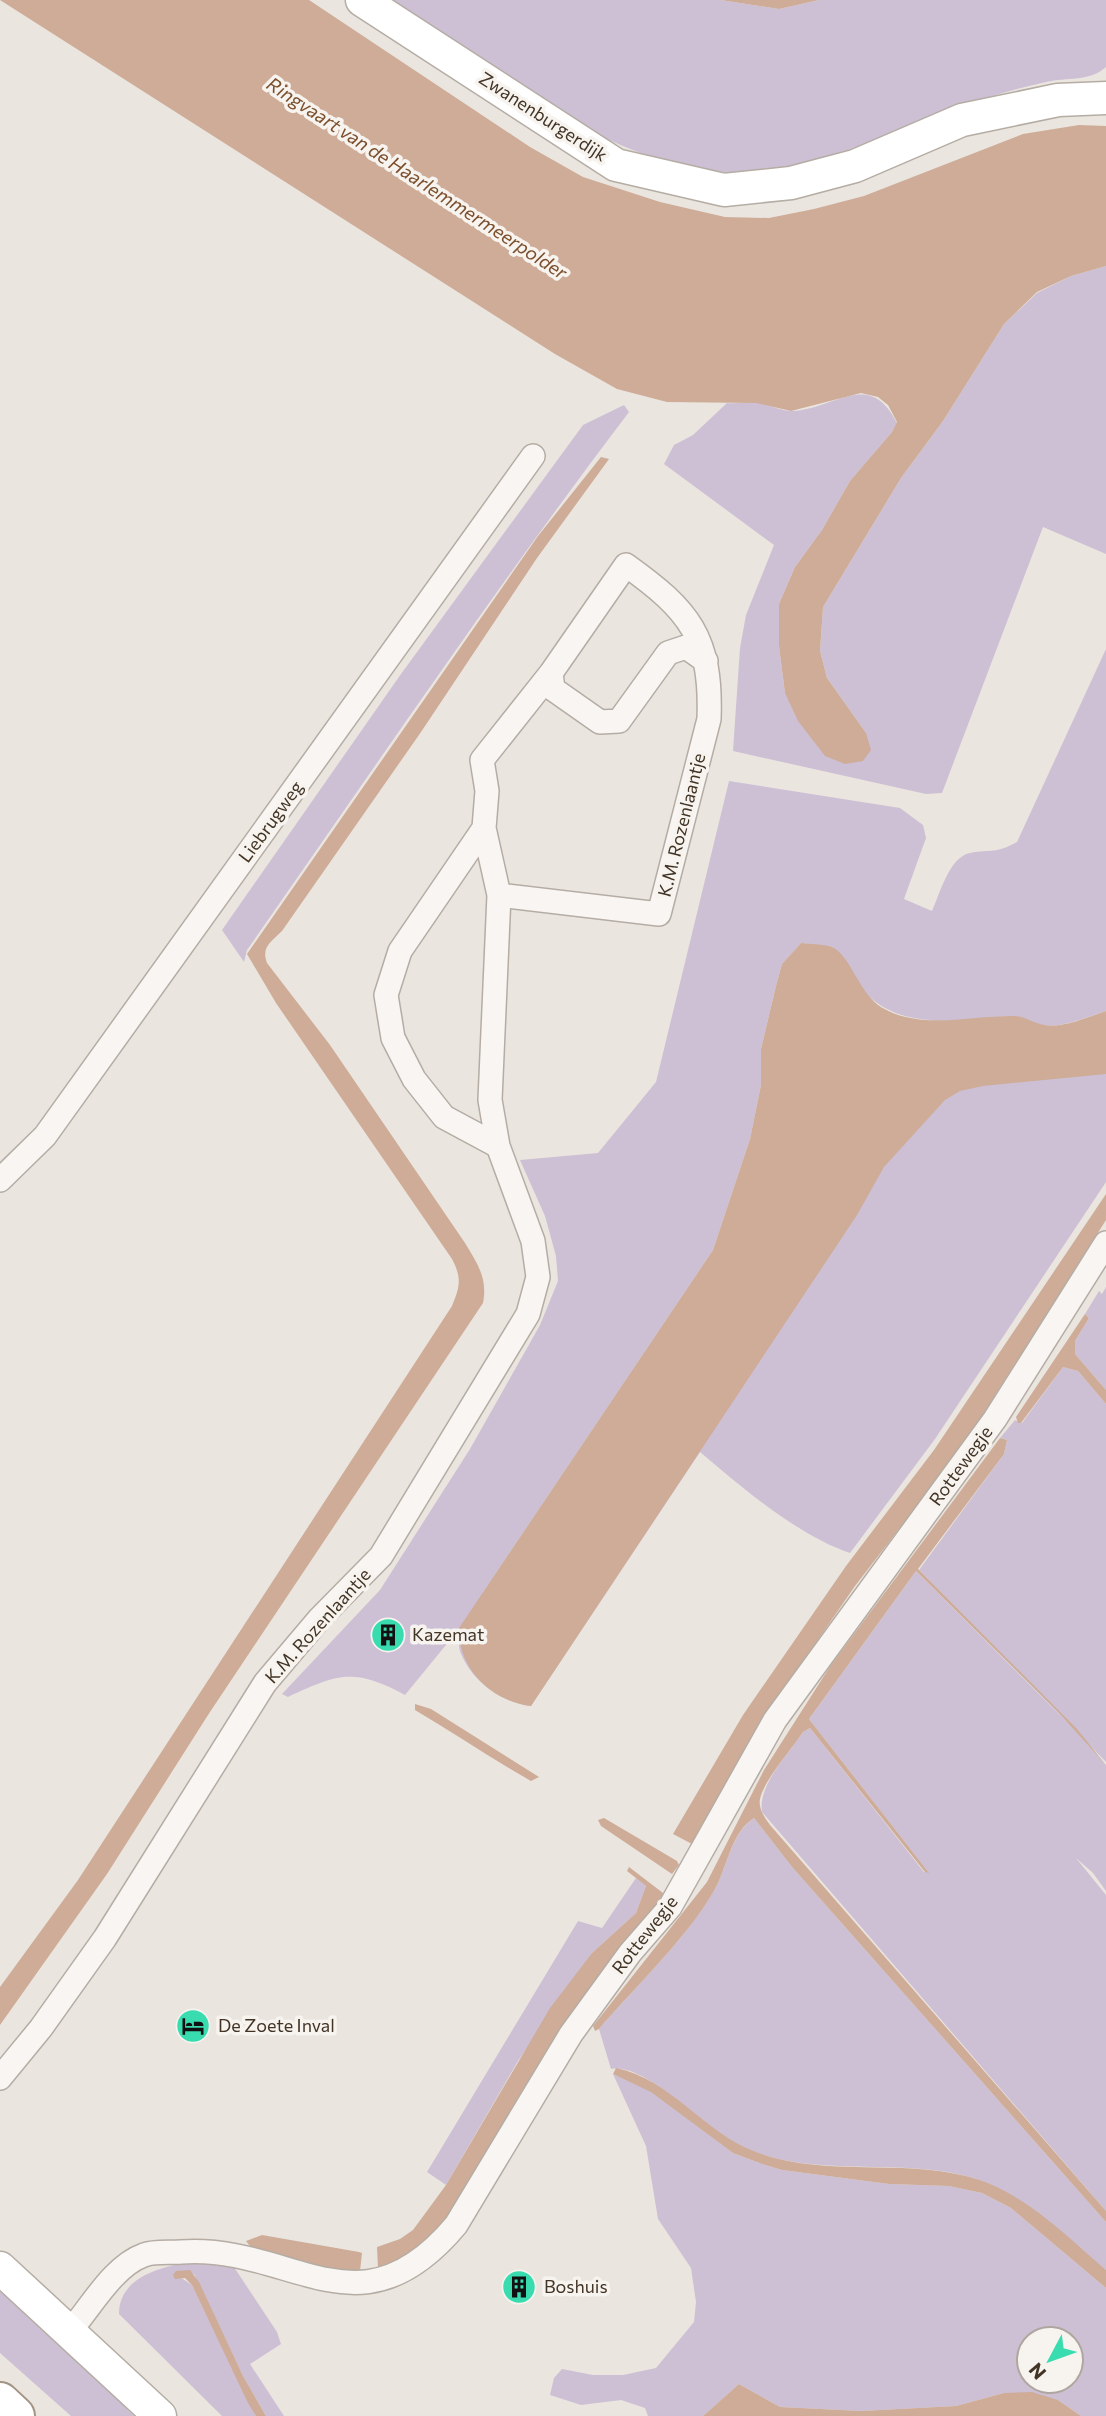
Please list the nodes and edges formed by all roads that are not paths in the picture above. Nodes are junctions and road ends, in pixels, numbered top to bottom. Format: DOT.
graph roads {
  1 [pos="362,0"];
  2 [pos="1106,98"];
  3 [pos="533,456"];
  4 [pos="705,661"];
  5 [pos="551,673"];
  6 [pos="484,828"];
  7 [pos="499,895"];
  8 [pos="498,1146"];
  9 [pos="0,1180"];
  10 [pos="1106,1243"];
  11 [pos="0,2078"];
  12 [pos="0,2268"];
  13 [pos="70,2331"];
  14 [pos="0,2402"];
  15 [pos="15,2416"];
  16 [pos="160,2416"];
  1 -- 2 [label="street, Zwanenburgerdijk"];
  3 -- 9 [label="street, Liebrugweg"];
  4 -- 5 [label="street"];
  4 -- 5 [label="street, K.M. Rozenlaantje"];
  4 -- 7 [label="street, K.M. Rozenlaantje"];
  5 -- 6 [label="street, K.M. Rozenlaantje"];
  6 -- 7 [label="street, K.M. Rozenlaantje"];
  6 -- 8 [label="street, K.M. Rozenlaantje"];
  7 -- 8 [label="street, K.M. Rozenlaantje"];
  8 -- 11 [label="street, K.M. Rozenlaantje"];
  10 -- 13 [label="street, Rottewegje"];
  12 -- 13 [label="street"];
  13 -- 16 [label="street"];
  14 -- 15 [label="highway"];
}
